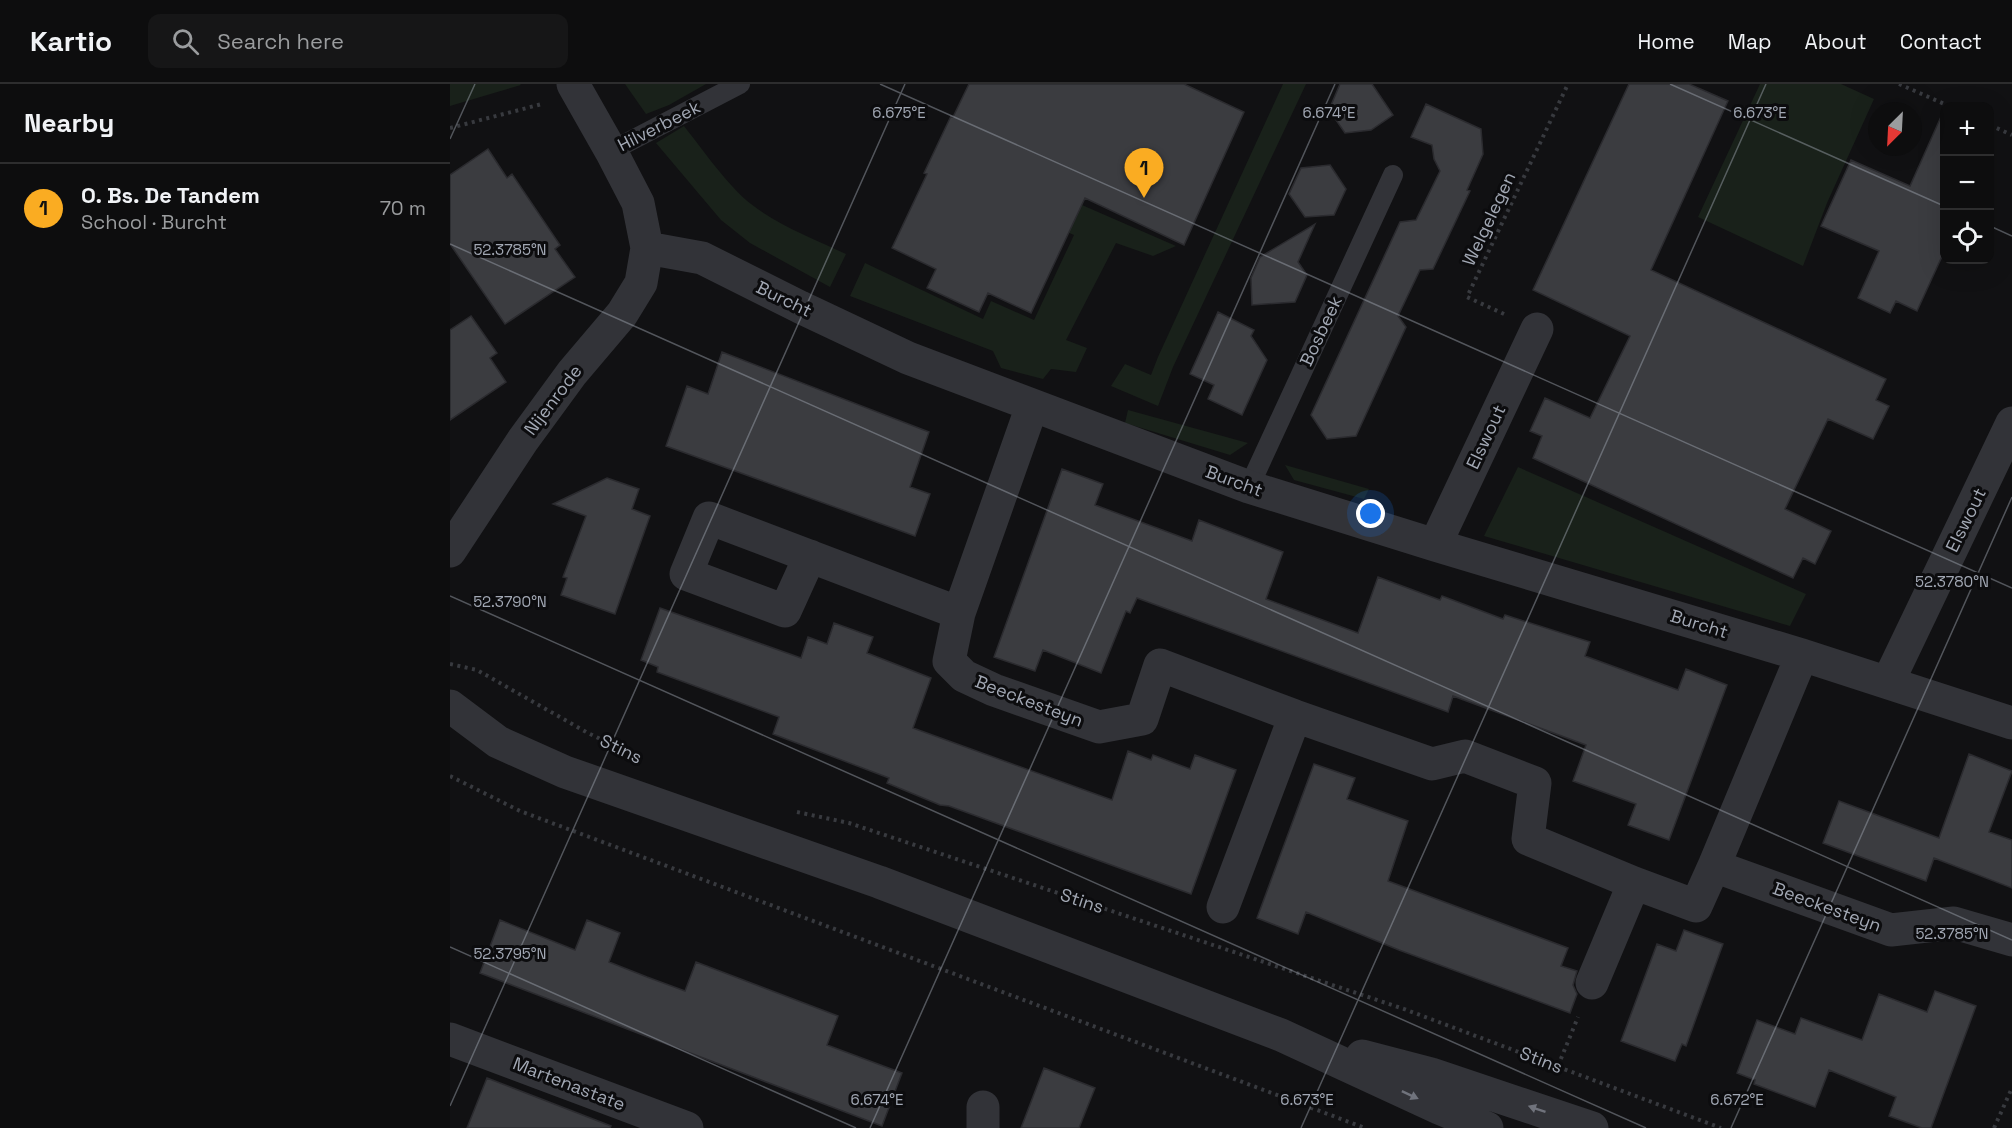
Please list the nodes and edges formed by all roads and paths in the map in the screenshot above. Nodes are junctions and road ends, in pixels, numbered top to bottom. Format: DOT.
graph roads {
  1 [pos="740,84"];
  2 [pos="1568,84"];
  3 [pos="1899,84"];
  4 [pos="576,89"];
  5 [pos="1940,102"];
  6 [pos="1994,127"];
  7 [pos="450,128"];
  8 [pos="2012,135"];
  9 [pos="611,150"];
  10 [pos="1393,175"];
  11 [pos="647,248"];
  12 [pos="1537,329"];
  13 [pos="1032,406"];
  14 [pos="2012,423"];
  15 [pos="1249,487"];
  16 [pos="1435,545"];
  17 [pos="450,551"];
  18 [pos="810,556"];
  19 [pos="959,613"];
  20 [pos="1802,655"];
  21 [pos="450,664"];
  22 [pos="1888,682"];
  23 [pos="450,706"];
  24 [pos="1295,717"];
  25 [pos="2012,723"];
  26 [pos="638,757"];
  27 [pos="450,776"];
  28 [pos="793,811"];
  29 [pos="1714,866"];
  30 [pos="1634,883"];
  31 [pos="1223,907"];
  32 [pos="2012,940"];
  33 [pos="1592,983"];
  34 [pos="1281,1035"];
  35 [pos="450,1039"];
  36 [pos="1558,1066"];
  37 [pos="2012,1088"];
  38 [pos="654,1122"];
  39 [pos="687,1128"];
  40 [pos="1365,1128"];
  41 [pos="1487,1128"];
  42 [pos="1593,1128"];
  43 [pos="1721,1128"];
  44 [pos="1994,1128"];
  1 -- 9 [label="lane, Hilverbeek"];
  2 -- 12 [label="path, Welgelegen"];
  3 -- 5 [label="path"];
  4 -- 7 [label="path"];
  4 -- 9 [label="street"];
  6 -- 8 [label="path"];
  9 -- 11 [label="street"];
  10 -- 15 [label="lane, Bosbeek"];
  11 -- 13 [label="street, Burcht"];
  11 -- 17 [label="street, Nijenrode"];
  12 -- 16 [label="street, Elswout"];
  13 -- 15 [label="street, Burcht"];
  13 -- 19 [label="street, Beeckesteyn"];
  14 -- 22 [label="street, Elswout"];
  15 -- 16 [label="street, Burcht"];
  16 -- 20 [label="street, Burcht"];
  18 -- 19 [label="street"];
  19 -- 24 [label="street, Beeckesteyn"];
  20 -- 22 [label="street, Burcht"];
  20 -- 29 [label="street, Beeckesteyn"];
  21 -- 26 [label="path, Stins"];
  22 -- 25 [label="street, Burcht"];
  23 -- 34 [label="street, Stins"];
  24 -- 30 [label="street, Beeckesteyn"];
  24 -- 31 [label="street"];
  27 -- 40 [label="path"];
  28 -- 36 [label="path, Stins"];
  29 -- 30 [label="street, Beeckesteyn"];
  29 -- 32 [label="street, Beeckesteyn"];
  30 -- 33 [label="street"];
  33 -- 36 [label="path"];
  34 -- 41 [label="street, Stins, one-way"];
  42 -- 34 [label="street, Stins, one-way"];
  35 -- 38 [label="street, Martenastate"];
  36 -- 43 [label="path, Stins"];
  37 -- 44 [label="path"];
  38 -- 39 [label="street, Martenastate"];
}
